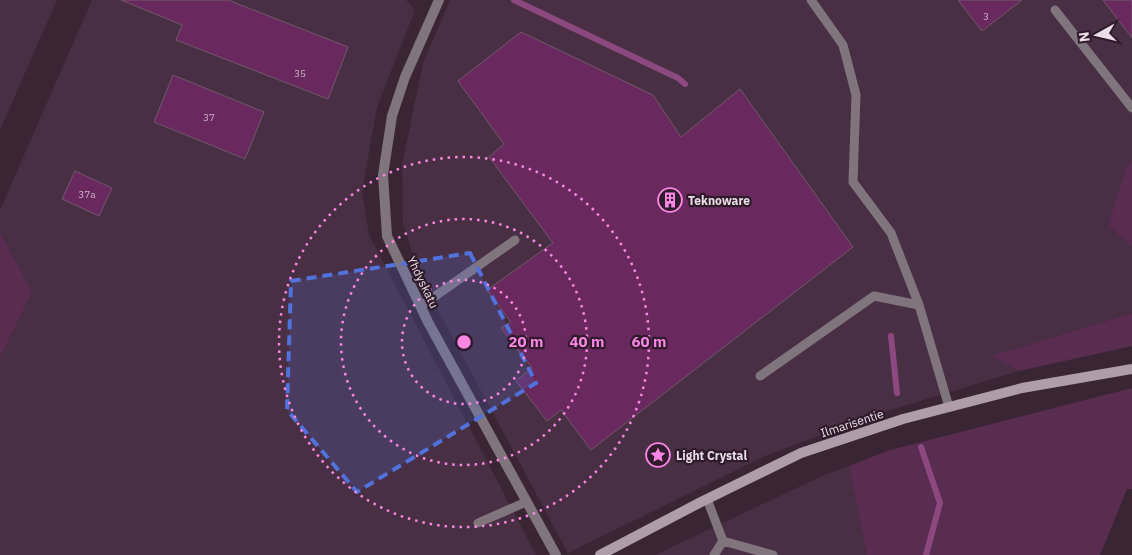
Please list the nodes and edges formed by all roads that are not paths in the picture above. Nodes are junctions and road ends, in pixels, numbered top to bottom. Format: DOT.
graph roads {
  1 [pos="439,0"];
  2 [pos="811,0"];
  3 [pos="1055,10"];
  4 [pos="1132,108"];
  5 [pos="515,240"];
  6 [pos="919,305"];
  7 [pos="422,306"];
  8 [pos="1132,368"];
  9 [pos="760,376"];
  10 [pos="949,407"];
  11 [pos="707,499"];
  12 [pos="526,502"];
  13 [pos="478,523"];
  14 [pos="723,541"];
  15 [pos="556,555"];
  16 [pos="600,555"];
  17 [pos="714,555"];
  18 [pos="774,555"];
  1 -- 7 [label="street, Yhdyskatu"];
  2 -- 6 [label="lane"];
  3 -- 4 [label="lane"];
  5 -- 7 [label="lane"];
  6 -- 9 [label="lane"];
  6 -- 10 [label="lane"];
  7 -- 12 [label="street, Yhdyskatu"];
  8 -- 10 [label="street, Ilmarisentie"];
  10 -- 11 [label="street, Ilmarisentie"];
  11 -- 14 [label="lane"];
  11 -- 16 [label="street, Ilmarisentie"];
  12 -- 13 [label="lane"];
  12 -- 15 [label="street, Yhdyskatu"];
  14 -- 17 [label="lane"];
  14 -- 18 [label="lane"];
}
